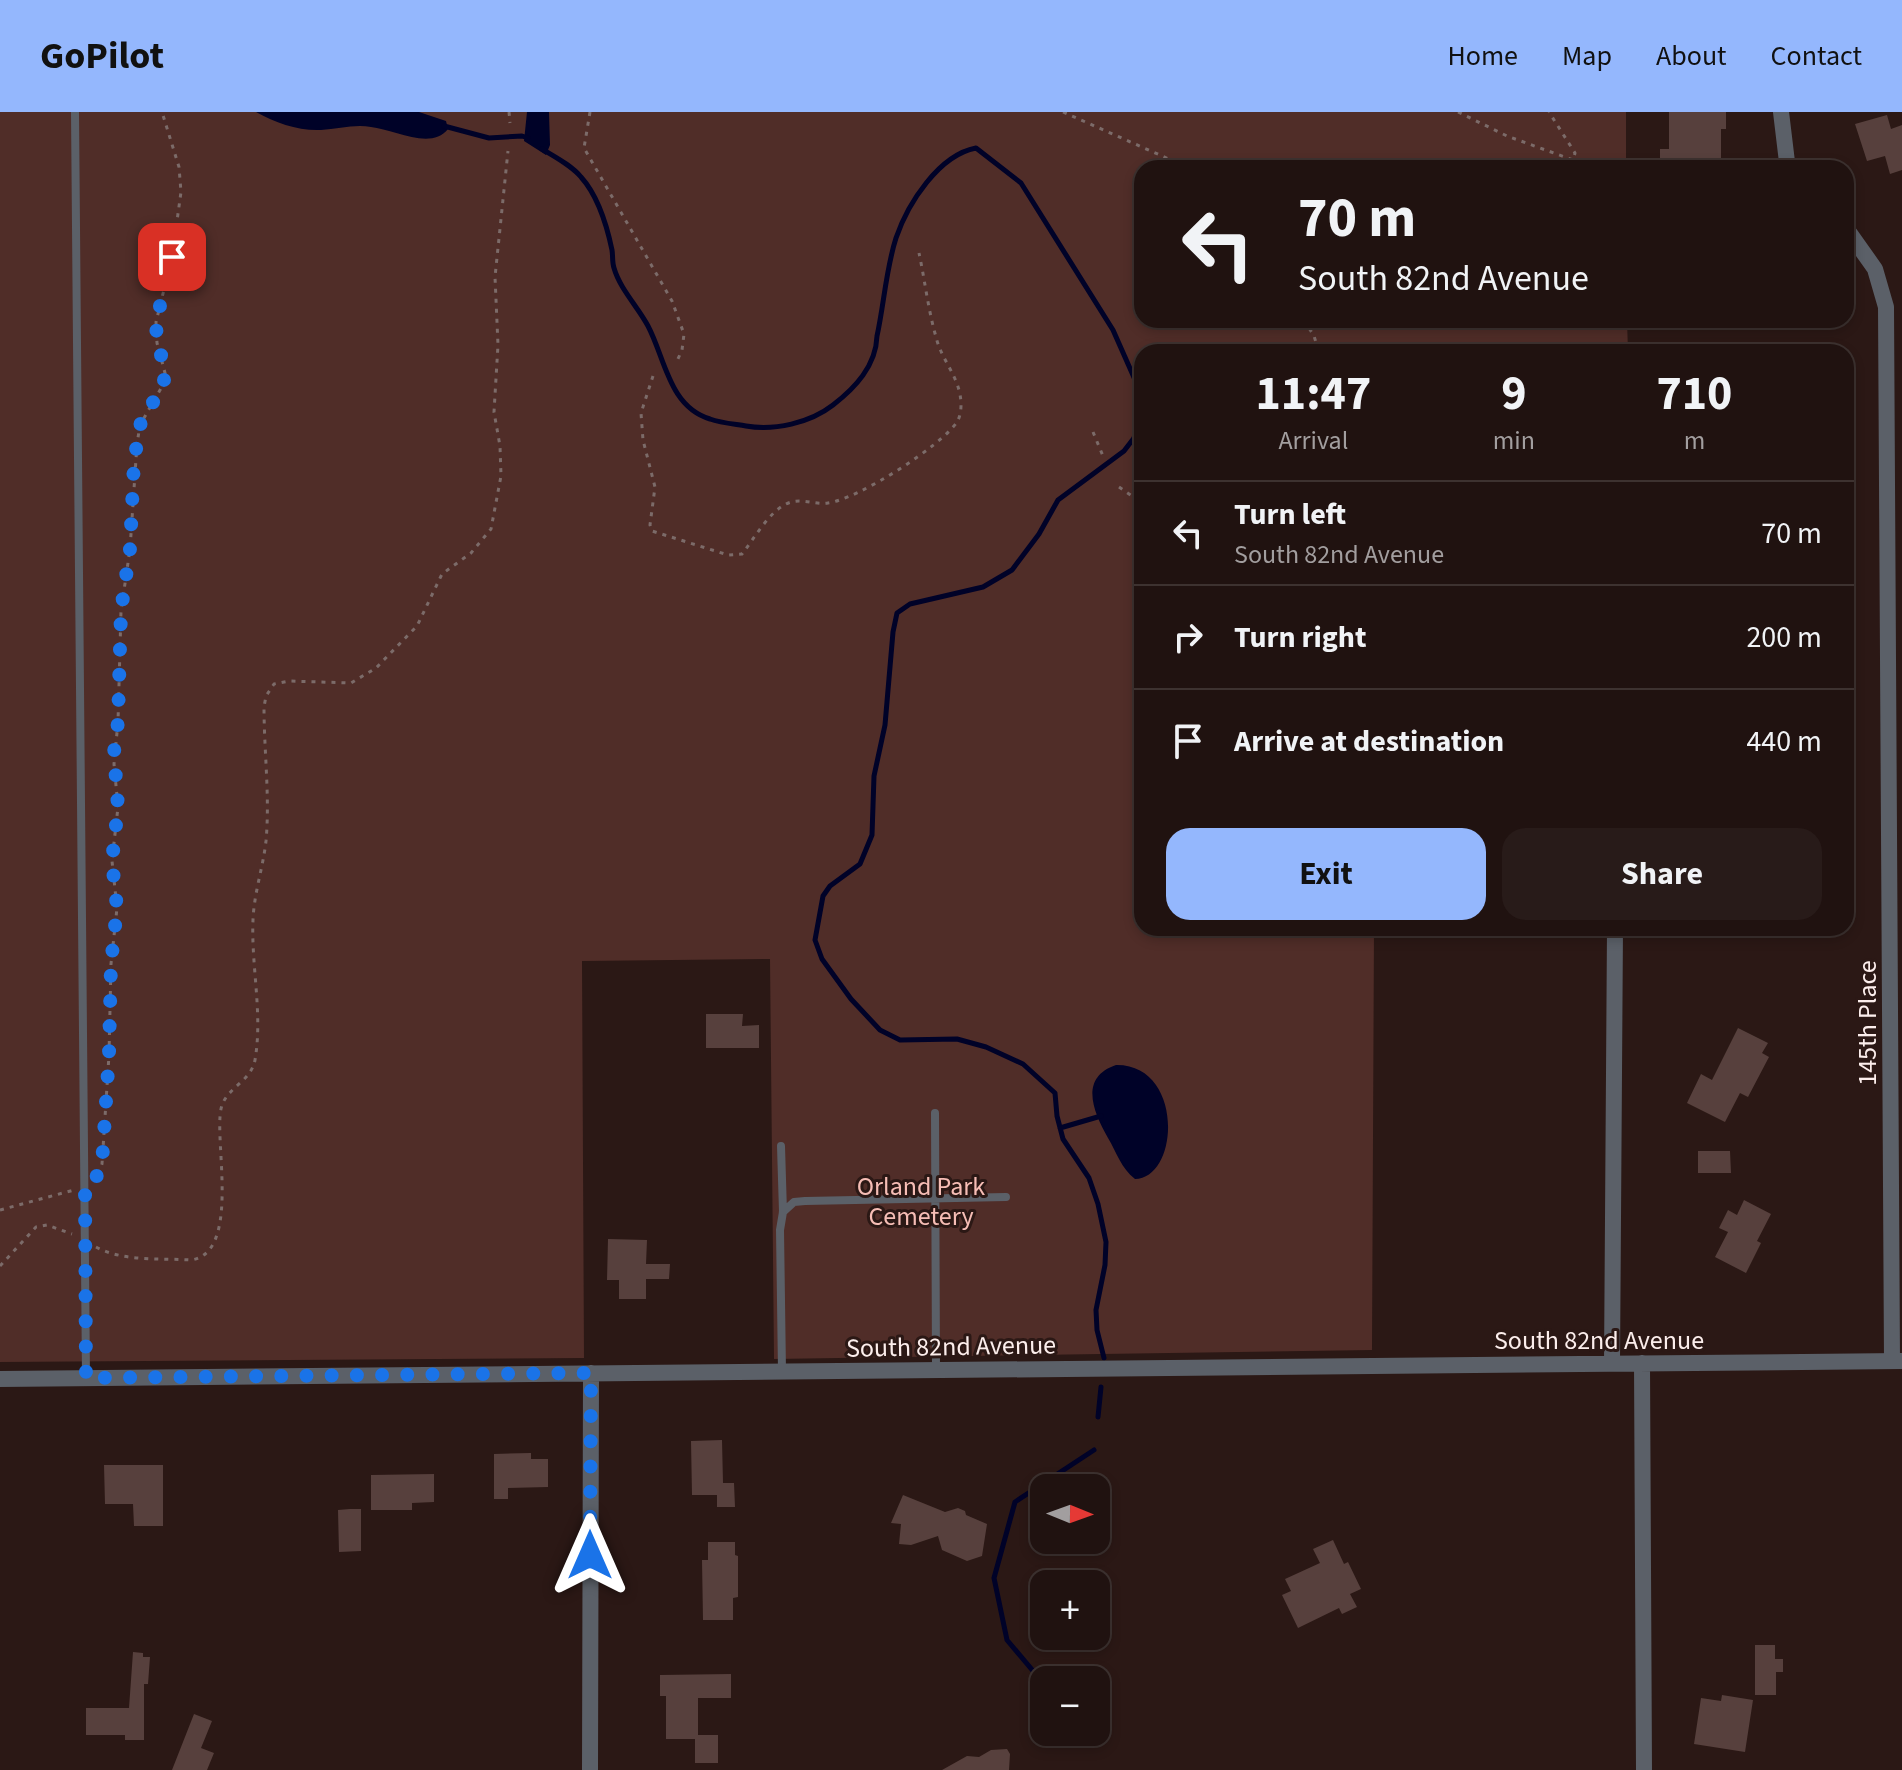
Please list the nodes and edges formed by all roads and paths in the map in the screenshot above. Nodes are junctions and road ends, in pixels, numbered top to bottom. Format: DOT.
graph roads {
  1 [pos="75,112"];
  2 [pos="162,112"];
  3 [pos="509,112"];
  4 [pos="590,112"];
  5 [pos="1063,112"];
  6 [pos="1458,112"];
  7 [pos="1549,112"];
  8 [pos="1781,112"];
  9 [pos="510,123"];
  10 [pos="508,151"];
  11 [pos="1171,160"];
  12 [pos="1787,160"];
  13 [pos="1854,239"];
  14 [pos="919,253"];
  15 [pos="677,361"];
  16 [pos="653,376"];
  17 [pos="1093,432"];
  18 [pos="1103,456"];
  19 [pos="1119,487"];
  20 [pos="1134,497"];
  21 [pos="1615,936"];
  22 [pos="935,1113"];
  23 [pos="781,1146"];
  24 [pos="85,1187"];
  25 [pos="1006,1197"];
  26 [pos="935,1198"];
  27 [pos="0,1210"];
  28 [pos="783,1212"];
  29 [pos="86,1240"];
  30 [pos="0,1266"];
  31 [pos="1897,1361"];
  32 [pos="1612,1363"];
  33 [pos="1642,1363"];
  34 [pos="936,1370"];
  35 [pos="782,1371"];
  36 [pos="591,1373"];
  37 [pos="86,1378"];
  38 [pos="0,1379"];
  39 [pos="590,1770"];
  40 [pos="1644,1770"];
  1 -- 24 [label="lane"];
  2 -- 24 [label="path"];
  3 -- 9 [label="path"];
  4 -- 15 [label="path"];
  5 -- 11 [label="path"];
  6 -- 7 [label="path"];
  8 -- 12 [label="street"];
  10 -- 29 [label="path"];
  13 -- 31 [label="street, 145th Place"];
  14 -- 16 [label="path"];
  17 -- 18 [label="path"];
  19 -- 20 [label="path"];
  21 -- 32 [label="street"];
  22 -- 26 [label="lane"];
  23 -- 28 [label="lane"];
  24 -- 27 [label="path"];
  24 -- 29 [label="lane"];
  25 -- 26 [label="lane"];
  26 -- 28 [label="lane"];
  26 -- 34 [label="lane"];
  28 -- 35 [label="lane"];
  29 -- 30 [label="path"];
  29 -- 37 [label="lane"];
  31 -- 33 [label="street, South 82nd Avenue"];
  32 -- 33 [label="street, South 82nd Avenue"];
  32 -- 34 [label="street, South 82nd Avenue"];
  33 -- 40 [label="street"];
  34 -- 35 [label="street, South 82nd Avenue"];
  35 -- 36 [label="street, South 82nd Avenue"];
  36 -- 37 [label="street, South 82nd Avenue"];
  36 -- 39 [label="street"];
  37 -- 38 [label="street, South 82nd Avenue"];
}
